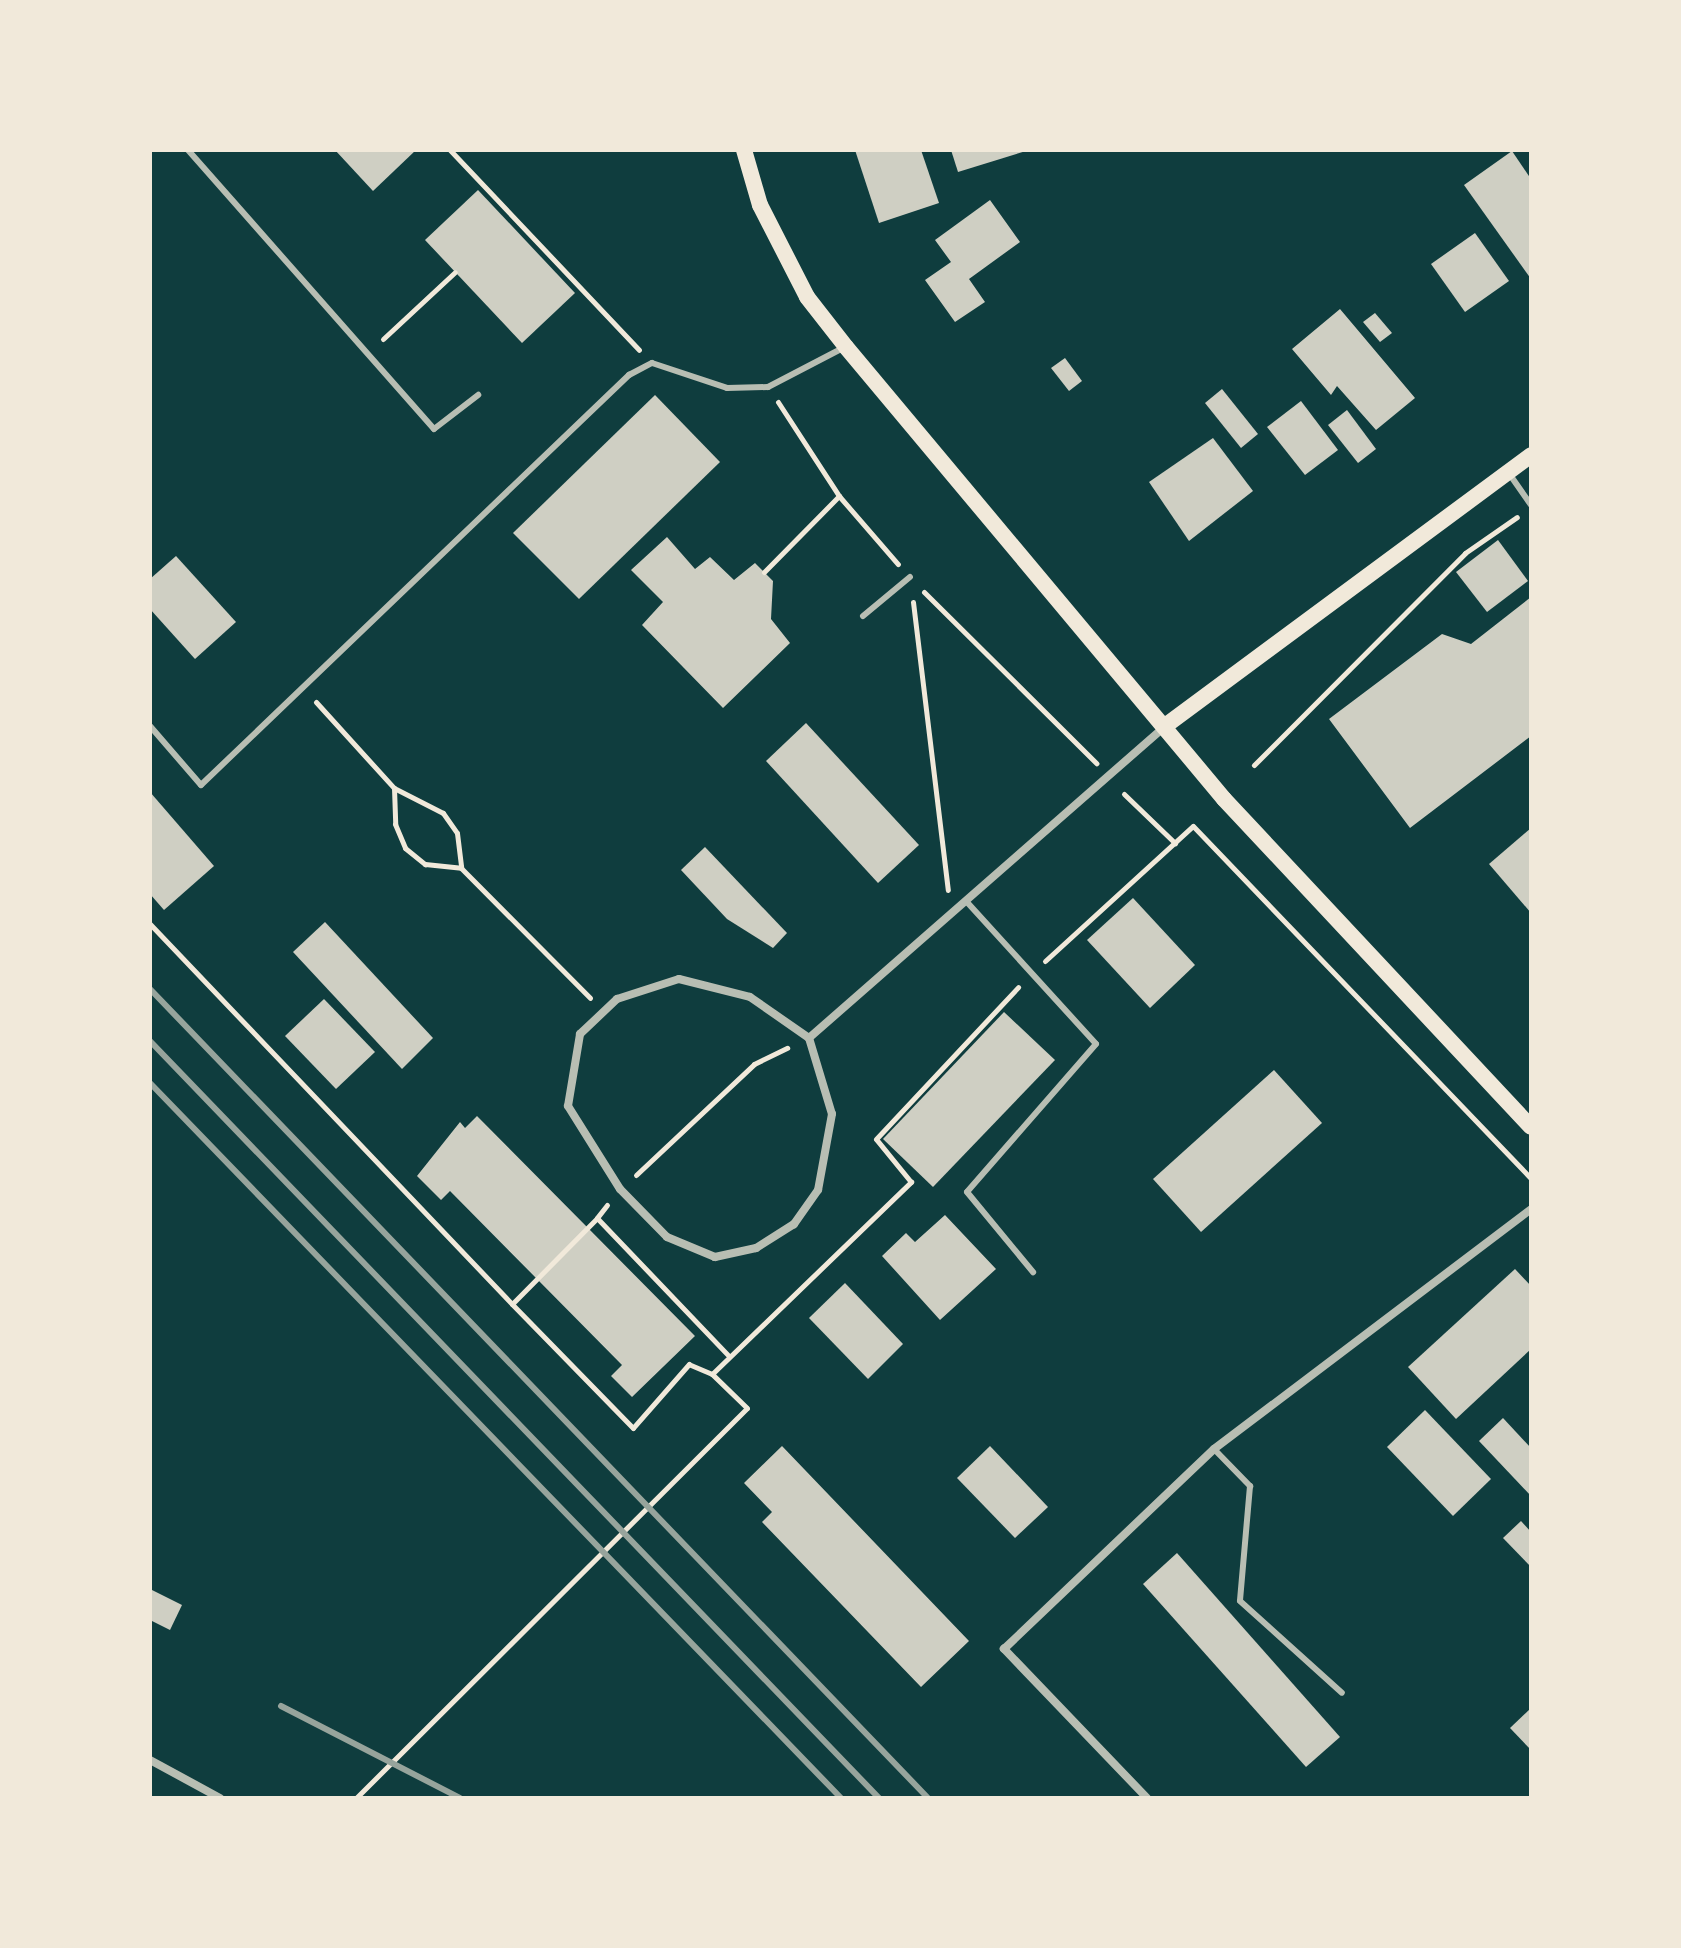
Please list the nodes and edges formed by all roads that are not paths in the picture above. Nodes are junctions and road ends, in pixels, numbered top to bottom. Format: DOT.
graph roads {
  1 [pos="188,150"];
  2 [pos="744,150"];
  3 [pos="846,347"];
  4 [pos="478,395"];
  5 [pos="1531,455"];
  6 [pos="1508,472"];
  7 [pos="1531,506"];
  8 [pos="910,577"];
  9 [pos="863,616"];
  10 [pos="150,726"];
  11 [pos="1165,726"];
  12 [pos="966,901"];
  13 [pos="809,1038"];
  14 [pos="1531,1127"];
  15 [pos="1531,1209"];
  16 [pos="1033,1272"];
  17 [pos="1214,1449"];
  18 [pos="1342,1693"];
  19 [pos="150,1760"];
  20 [pos="207,1790"];
  21 [pos="199,1798"];
  22 [pos="220,1798"];
  23 [pos="1147,1798"];
  1 -- 4 [label="lane"];
  2 -- 3 [label="main road"];
  3 -- 10 [label="lane"];
  3 -- 11 [label="main road"];
  5 -- 6 [label="main road"];
  6 -- 7 [label="lane"];
  6 -- 11 [label="main road"];
  8 -- 9 [label="lane"];
  11 -- 12 [label="street"];
  11 -- 14 [label="main road"];
  12 -- 13 [label="street"];
  12 -- 16 [label="lane"];
  13 -- 13 [label="street"];
  15 -- 17 [label="street"];
  17 -- 18 [label="lane"];
  17 -- 23 [label="street"];
  19 -- 20 [label="street"];
  20 -- 21 [label="street"];
  20 -- 22 [label="street"];
}
